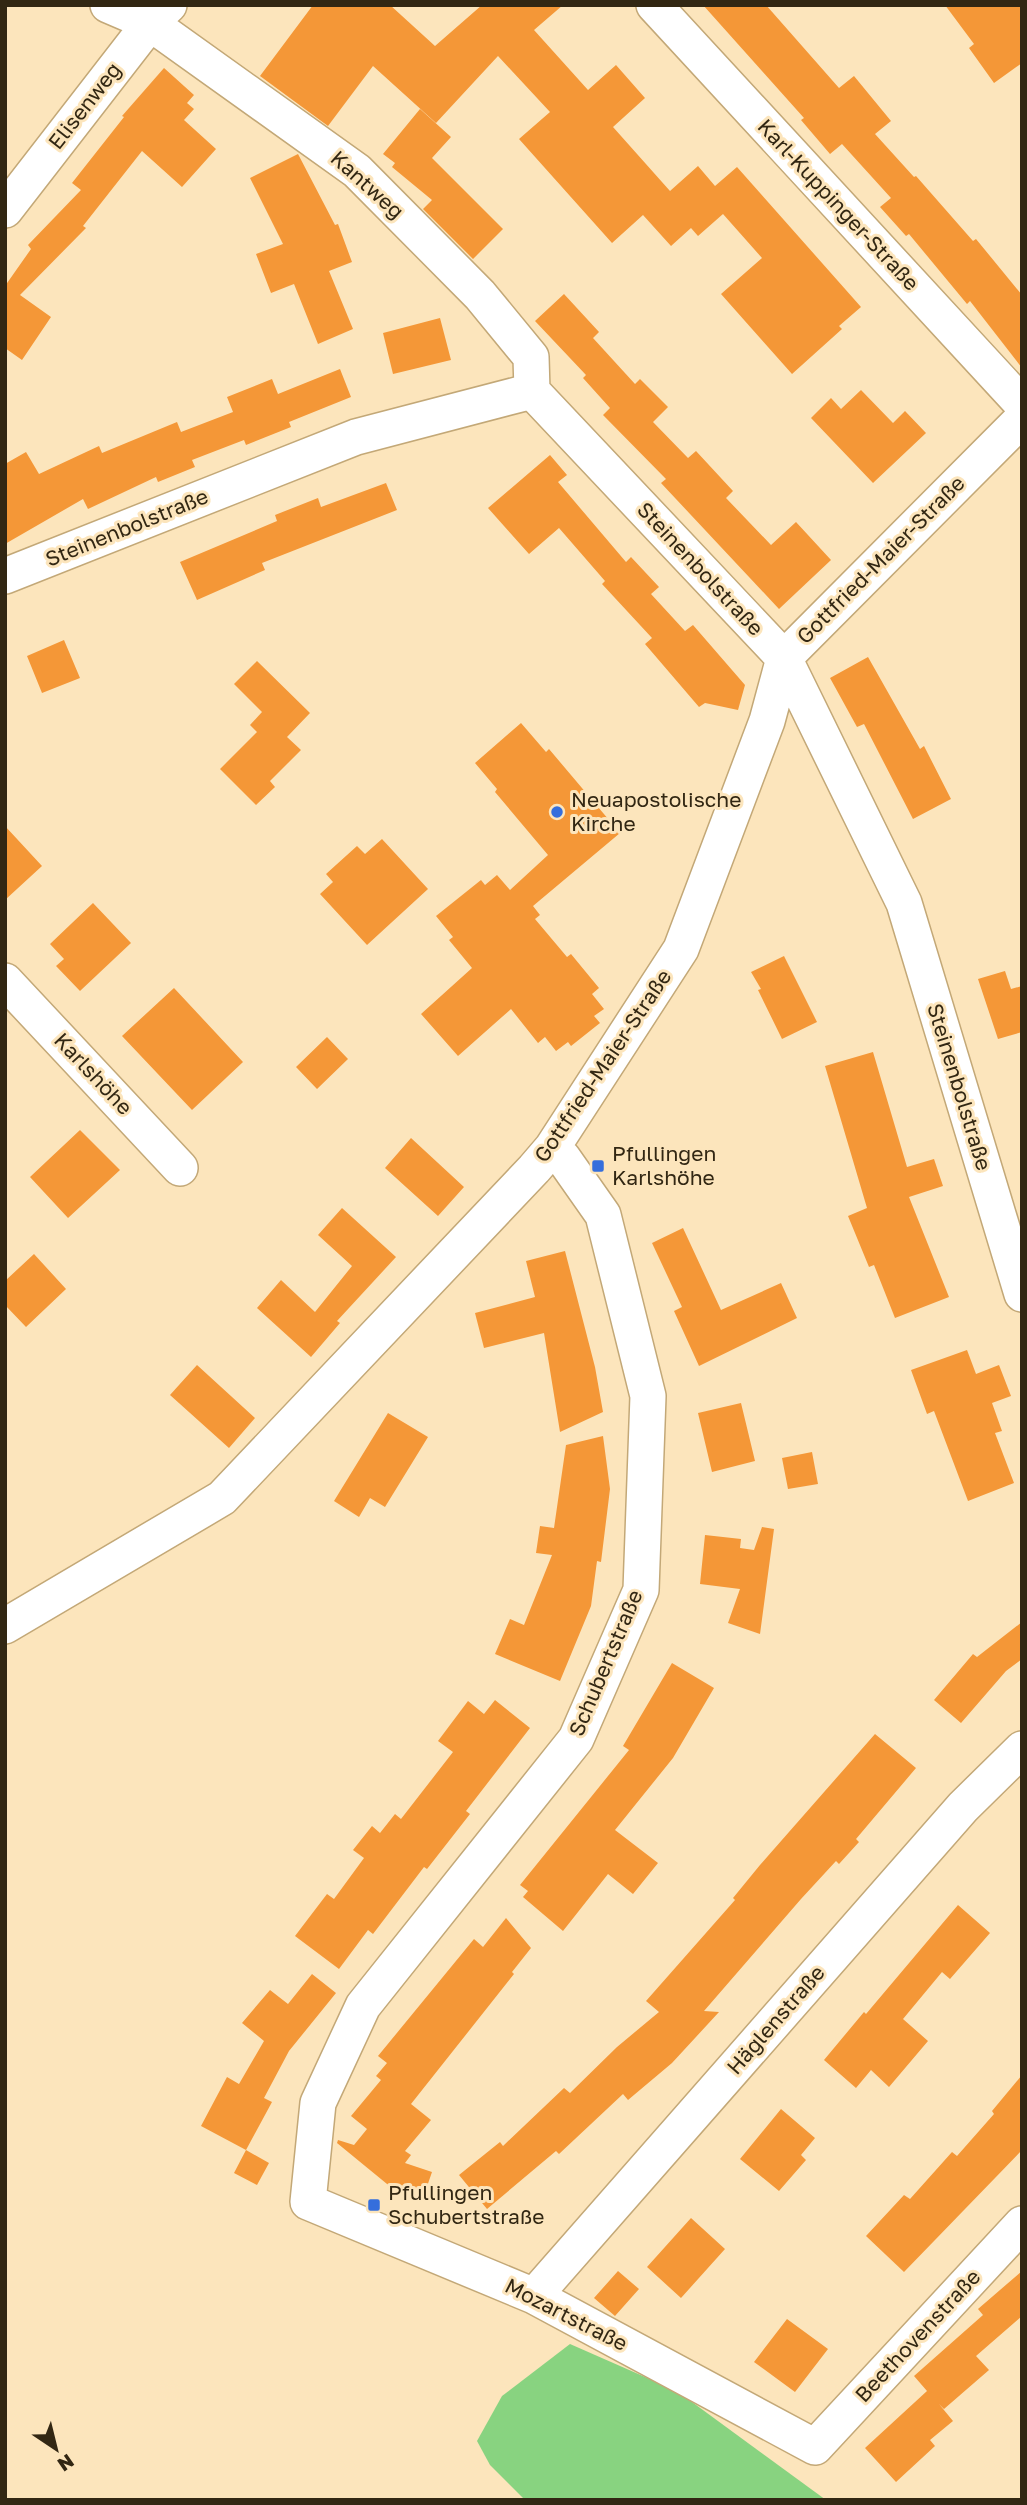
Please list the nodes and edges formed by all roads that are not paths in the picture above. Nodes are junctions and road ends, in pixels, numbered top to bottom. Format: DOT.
graph roads {
  1 [pos="107,5"];
  2 [pos="654,5"];
  3 [pos="159,14"];
  4 [pos="5,210"];
  5 [pos="532,391"];
  6 [pos="1022,404"];
  7 [pos="1022,419"];
  8 [pos="5,576"];
  9 [pos="784,658"];
  10 [pos="5,981"];
  11 [pos="552,1148"];
  12 [pos="180,1168"];
  13 [pos="1022,1294"];
  14 [pos="5,1626"];
  15 [pos="1022,1749"];
  16 [pos="309,2202"];
  17 [pos="1022,2224"];
  18 [pos="534,2296"];
  19 [pos="815,2447"];
  1 -- 3 [label="street, Kantweg"];
  2 -- 6 [label="street, Karl-Kuppinger-Straße"];
  3 -- 4 [label="street, Elisenweg"];
  3 -- 5 [label="street, Kantweg"];
  5 -- 8 [label="street, Steinenbolstraße"];
  5 -- 9 [label="street, Steinenbolstraße"];
  7 -- 9 [label="street, Gottfried-Maier-Straße"];
  9 -- 11 [label="street, Gottfried-Maier-Straße"];
  9 -- 13 [label="street, Steinenbolstraße"];
  10 -- 12 [label="street, Karlshöhe"];
  11 -- 14 [label="street, Gottfried-Maier-Straße"];
  11 -- 16 [label="street, Schubertstraße"];
  15 -- 18 [label="street, Häglenstraße"];
  16 -- 18 [label="street, Mozartstraße"];
  17 -- 19 [label="street, Beethovenstraße"];
  18 -- 19 [label="street, Mozartstraße"];
}
